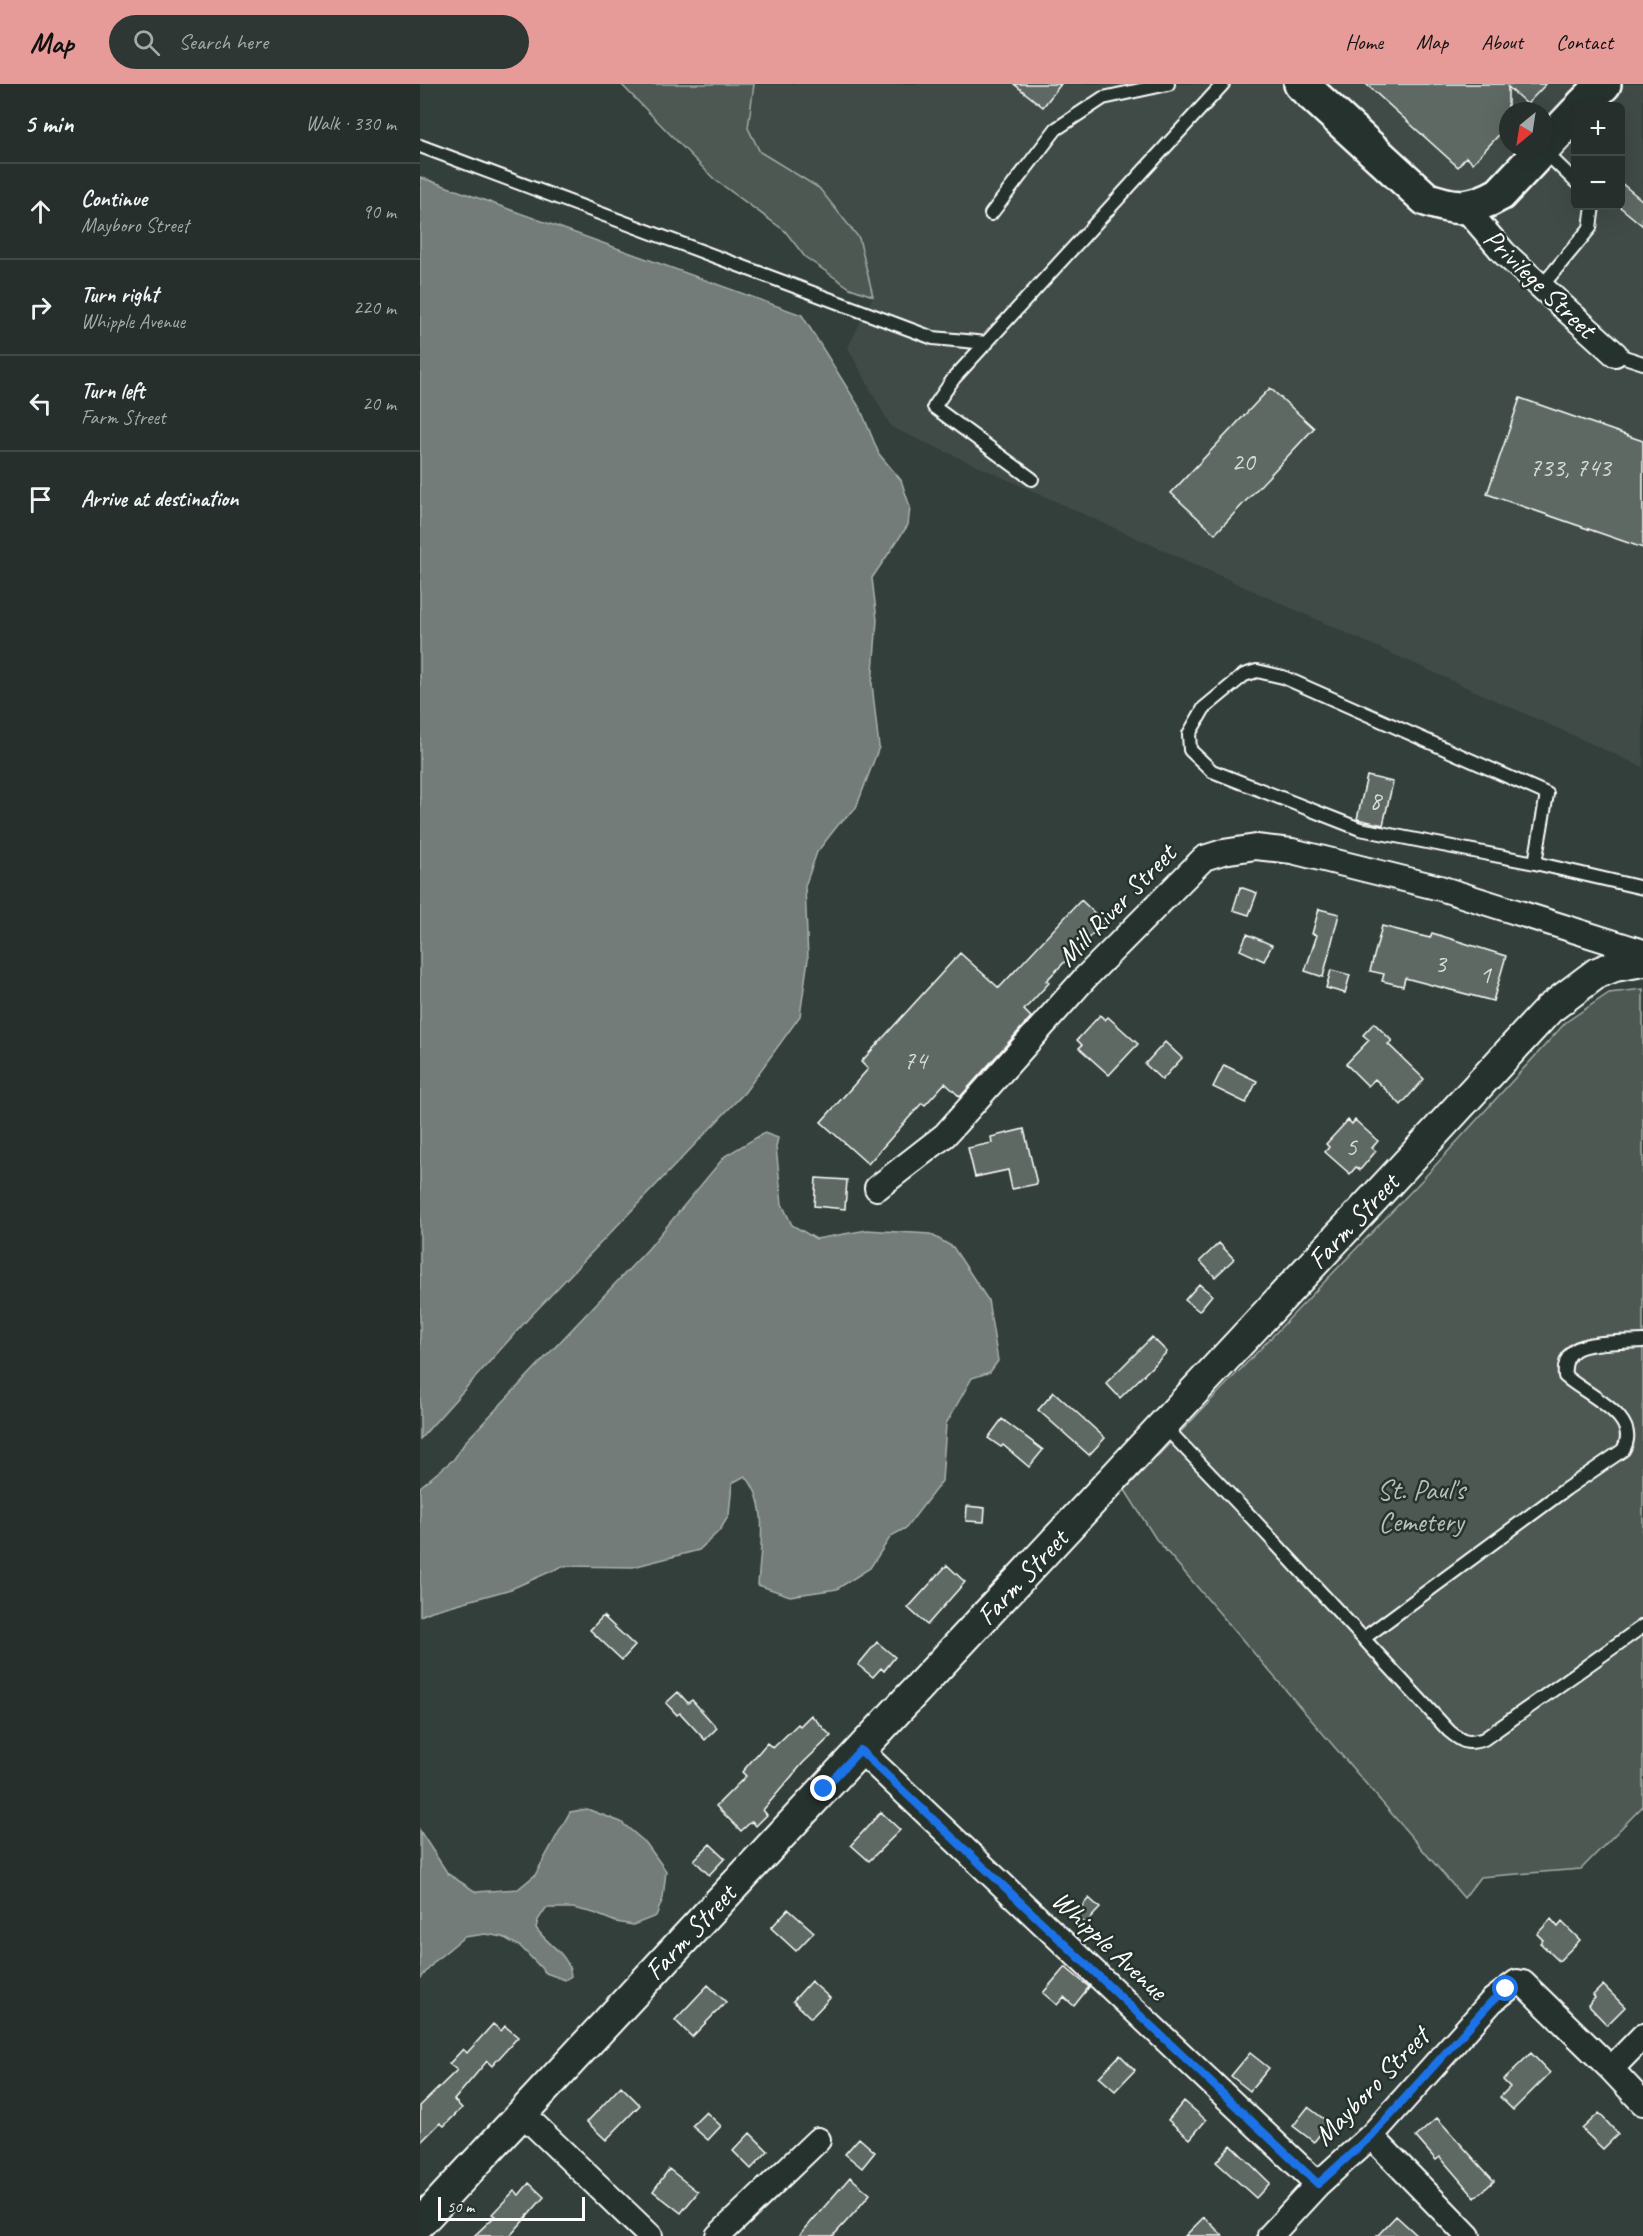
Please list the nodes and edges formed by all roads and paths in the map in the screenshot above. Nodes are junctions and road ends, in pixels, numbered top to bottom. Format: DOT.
graph roads {
  1 [pos="1168,84"];
  2 [pos="1223,84"];
  3 [pos="1300,84"];
  4 [pos="1604,84"];
  5 [pos="1586,102"];
  6 [pos="1571,118"];
  7 [pos="1553,138"];
  8 [pos="420,146"];
  9 [pos="1537,156"];
  10 [pos="1549,156"];
  11 [pos="1571,178"];
  12 [pos="1468,207"];
  13 [pos="1592,210"];
  14 [pos="991,214"];
  15 [pos="1541,287"];
  16 [pos="987,343"];
  17 [pos="1615,354"];
  18 [pos="1643,363"];
  19 [pos="1032,479"];
  20 [pos="1535,863"];
  21 [pos="1643,888"];
  22 [pos="1643,952"];
  23 [pos="1643,962"];
  24 [pos="877,1188"];
  25 [pos="1643,1341"];
  26 [pos="1163,1425"];
  27 [pos="1643,1626"];
  28 [pos="1364,1638"];
  29 [pos="860,1750"];
  30 [pos="1643,2036"];
  31 [pos="1611,2069"];
  32 [pos="1643,2103"];
  33 [pos="523,2114"];
  34 [pos="1371,2136"];
  35 [pos="818,2140"];
  36 [pos="1318,2184"];
  37 [pos="420,2223"];
  38 [pos="650,2236"];
  39 [pos="718,2236"];
  40 [pos="1270,2236"];
  41 [pos="1468,2236"];
  1 -- 14 [label="lane"];
  2 -- 16 [label="lane"];
  3 -- 12 [label="main road, Privilege Street"];
  4 -- 5 [label="main road"];
  6 -- 7 [label="main road"];
  8 -- 16 [label="lane"];
  9 -- 12 [label="main road"];
  10 -- 11 [label="lane"];
  12 -- 15 [label="street, Privilege Street"];
  13 -- 15 [label="lane"];
  15 -- 17 [label="street, Privilege Street"];
  16 -- 19 [label="lane"];
  17 -- 18 [label="lane"];
  20 -- 20 [label="lane"];
  20 -- 21 [label="lane"];
  22 -- 24 [label="street, Mill River Street"];
  23 -- 26 [label="street, Farm Street"];
  25 -- 28 [label="lane"];
  26 -- 28 [label="lane"];
  26 -- 29 [label="street, Farm Street"];
  27 -- 28 [label="lane"];
  29 -- 33 [label="street, Farm Street"];
  29 -- 36 [label="street, Whipple Avenue"];
  30 -- 31 [label="street"];
  31 -- 32 [label="street"];
  31 -- 34 [label="street, Mayboro Street"];
  33 -- 37 [label="street, Farm Street"];
  33 -- 38 [label="street"];
  34 -- 36 [label="street, Mayboro Street"];
  34 -- 41 [label="street"];
  35 -- 39 [label="street"];
  36 -- 40 [label="street, Mayboro Street"];
}
